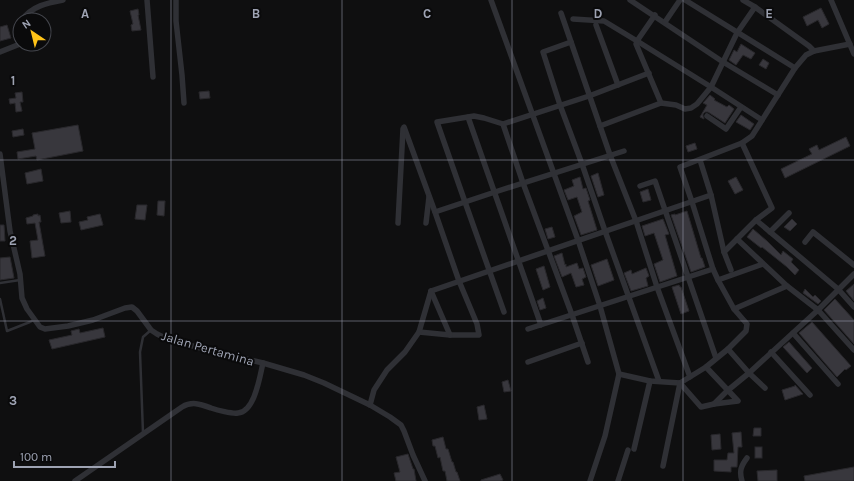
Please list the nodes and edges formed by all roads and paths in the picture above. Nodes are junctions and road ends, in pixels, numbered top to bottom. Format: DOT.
graph roads {
  1 [pos="63,0"];
  2 [pos="147,0"];
  3 [pos="176,0"];
  4 [pos="491,0"];
  5 [pos="630,0"];
  6 [pos="680,0"];
  7 [pos="686,0"];
  8 [pos="743,0"];
  9 [pos="831,0"];
  10 [pos="755,7"];
  11 [pos="29,12"];
  12 [pos="561,14"];
  13 [pos="654,15"];
  14 [pos="573,19"];
  15 [pos="665,22"];
  16 [pos="596,25"];
  17 [pos="738,33"];
  18 [pos="571,42"];
  19 [pos="637,42"];
  20 [pos="850,44"];
  21 [pos="12,47"];
  22 [pos="814,51"];
  23 [pos="0,52"];
  24 [pos="854,54"];
  25 [pos="723,62"];
  26 [pos="795,68"];
  27 [pos="649,73"];
  28 [pos="153,77"];
  29 [pos="618,85"];
  30 [pos="710,87"];
  31 [pos="778,95"];
  32 [pos="589,96"];
  33 [pos="184,103"];
  34 [pos="661,103"];
  35 [pos="560,105"];
  36 [pos="741,107"];
  37 [pos="533,114"];
  38 [pos="706,116"];
  39 [pos="468,117"];
  40 [pos="762,120"];
  41 [pos="503,124"];
  42 [pos="600,126"];
  43 [pos="742,143"];
  44 [pos="624,151"];
  45 [pos="0,154"];
  46 [pos="610,155"];
  47 [pos="700,160"];
  48 [pos="582,164"];
  49 [pos="554,173"];
  50 [pos="523,183"];
  51 [pos="640,186"];
  52 [pos="495,192"];
  53 [pos="711,195"];
  54 [pos="429,196"];
  55 [pos="464,202"];
  56 [pos="692,202"];
  57 [pos="665,211"];
  58 [pos="435,212"];
  59 [pos="789,213"];
  60 [pos="756,220"];
  61 [pos="636,221"];
  62 [pos="398,223"];
  63 [pos="426,223"];
  64 [pos="605,231"];
  65 [pos="770,232"];
  66 [pos="737,239"];
  67 [pos="578,240"];
  68 [pos="805,242"];
  69 [pos="548,251"];
  70 [pos="724,252"];
  71 [pos="519,261"];
  72 [pos="763,264"];
  73 [pos="854,265"];
  74 [pos="713,269"];
  75 [pos="731,270"];
  76 [pos="490,271"];
  77 [pos="854,274"];
  78 [pos="689,277"];
  79 [pos="20,280"];
  80 [pos="718,280"];
  81 [pos="458,281"];
  82 [pos="0,283"];
  83 [pos="787,286"];
  84 [pos="657,287"];
  85 [pos="838,289"];
  86 [pos="431,291"];
  87 [pos="629,296"];
  88 [pos="0,299"];
  89 [pos="600,306"];
  90 [pos="854,307"];
  91 [pos="734,309"];
  92 [pos="818,310"];
  93 [pos="504,312"];
  94 [pos="572,315"];
  95 [pos="34,319"];
  96 [pos="542,325"];
  97 [pos="151,330"];
  98 [pos="528,330"];
  99 [pos="419,332"];
  100 [pos="793,333"];
  101 [pos="450,335"];
  102 [pos="582,343"];
  103 [pos="728,348"];
  104 [pos="854,350"];
  105 [pos="771,352"];
  106 [pos="716,358"];
  107 [pos="528,362"];
  108 [pos="588,362"];
  109 [pos="262,363"];
  110 [pos="706,368"];
  111 [pos="749,373"];
  112 [pos="620,374"];
  113 [pos="690,377"];
  114 [pos="650,381"];
  115 [pos="659,381"];
  116 [pos="680,383"];
  117 [pos="838,384"];
  118 [pos="765,388"];
  119 [pos="727,390"];
  120 [pos="810,395"];
  121 [pos="370,404"];
  122 [pos="714,404"];
  123 [pos="143,434"];
  124 [pos="747,458"];
  125 [pos="663,466"];
  126 [pos="75,481"];
  127 [pos="425,481"];
  128 [pos="590,481"];
  129 [pos="618,481"];
  130 [pos="742,481"];
  1 -- 11 [label="street"];
  2 -- 28 [label="street"];
  3 -- 33 [label="street"];
  4 -- 37 [label="street"];
  5 -- 13 [label="street"];
  6 -- 15 [label="street"];
  7 -- 17 [label="street"];
  8 -- 10 [label="street"];
  9 -- 20 [label="street"];
  10 -- 17 [label="street"];
  10 -- 22 [label="street"];
  12 -- 18 [label="street"];
  13 -- 15 [label="street"];
  13 -- 19 [label="street"];
  14 -- 19 [label="street"];
  15 -- 25 [label="street"];
  16 -- 29 [label="street"];
  17 -- 25 [label="street"];
  17 -- 26 [label="street"];
  18 -- 32 [label="street"];
  18 -- 35 [label="street"];
  19 -- 27 [label="street"];
  19 -- 30 [label="street"];
  20 -- 22 [label="street"];
  20 -- 24 [label="street"];
  21 -- 23 [label="street"];
  22 -- 26 [label="street"];
  25 -- 30 [label="street"];
  25 -- 31 [label="street"];
  26 -- 31 [label="street"];
  27 -- 29 [label="street"];
  27 -- 34 [label="street"];
  29 -- 32 [label="street"];
  30 -- 34 [label="street"];
  30 -- 36 [label="street"];
  31 -- 40 [label="street"];
  32 -- 35 [label="street"];
  32 -- 42 [label="street"];
  34 -- 42 [label="street"];
  35 -- 37 [label="street"];
  35 -- 48 [label="street"];
  36 -- 38 [label="street"];
  36 -- 40 [label="street"];
  37 -- 41 [label="street"];
  37 -- 49 [label="street"];
  39 -- 41 [label="street"];
  39 -- 52 [label="street"];
  39 -- 55 [label="street"];
  40 -- 43 [label="street"];
  41 -- 50 [label="street"];
  42 -- 46 [label="street"];
  43 -- 47 [label="street"];
  43 -- 60 [label="street"];
  44 -- 46 [label="street"];
  45 -- 79 [label="street, Jalan Pertamina"];
  46 -- 48 [label="street"];
  46 -- 61 [label="street"];
  47 -- 53 [label="street"];
  47 -- 56 [label="street"];
  48 -- 49 [label="street"];
  48 -- 64 [label="street"];
  49 -- 50 [label="street"];
  49 -- 67 [label="street"];
  50 -- 52 [label="street"];
  50 -- 69 [label="street"];
  51 -- 57 [label="street"];
  52 -- 55 [label="street"];
  52 -- 71 [label="street"];
  53 -- 56 [label="street"];
  53 -- 70 [label="street"];
  54 -- 58 [label="street"];
  54 -- 62 [label="street"];
  54 -- 63 [label="street"];
  55 -- 58 [label="street"];
  55 -- 76 [label="street"];
  56 -- 57 [label="street"];
  56 -- 74 [label="street"];
  57 -- 61 [label="street"];
  57 -- 78 [label="street"];
  58 -- 81 [label="street"];
  59 -- 65 [label="street"];
  60 -- 65 [label="street"];
  60 -- 66 [label="street"];
  61 -- 64 [label="street"];
  61 -- 84 [label="street"];
  64 -- 67 [label="street"];
  64 -- 87 [label="street"];
  65 -- 85 [label="street"];
  66 -- 70 [label="street"];
  66 -- 72 [label="street"];
  67 -- 69 [label="street"];
  67 -- 89 [label="street"];
  68 -- 73 [label="street"];
  69 -- 71 [label="street"];
  69 -- 94 [label="street"];
  70 -- 75 [label="street"];
  71 -- 76 [label="street"];
  71 -- 96 [label="street"];
  72 -- 80 [label="street"];
  72 -- 83 [label="street"];
  74 -- 78 [label="street"];
  74 -- 80 [label="street"];
  76 -- 81 [label="street"];
  76 -- 93 [label="street"];
  77 -- 85 [label="street"];
  78 -- 84 [label="street"];
  78 -- 106 [label="street"];
  79 -- 82 [label="lane"];
  79 -- 95 [label="street, Jalan Pertamina"];
  80 -- 91 [label="street"];
  81 -- 86 [label="street"];
  81 -- 101 [label="street"];
  83 -- 91 [label="street"];
  83 -- 92 [label="street"];
  84 -- 87 [label="street"];
  84 -- 113 [label="street"];
  85 -- 90 [label="street"];
  85 -- 92 [label="street"];
  86 -- 99 [label="street"];
  86 -- 101 [label="street"];
  87 -- 89 [label="street"];
  87 -- 115 [label="street"];
  88 -- 95 [label="lane"];
  89 -- 94 [label="street"];
  89 -- 112 [label="street"];
  91 -- 103 [label="street"];
  92 -- 100 [label="street"];
  92 -- 104 [label="street"];
  94 -- 96 [label="street"];
  94 -- 102 [label="street"];
  95 -- 97 [label="street, Jalan Pertamina"];
  96 -- 98 [label="street"];
  97 -- 109 [label="street, Jalan Pertamina"];
  97 -- 123 [label="lane"];
  99 -- 101 [label="street"];
  99 -- 121 [label="street"];
  100 -- 105 [label="street"];
  100 -- 117 [label="street"];
  102 -- 107 [label="street"];
  102 -- 108 [label="street"];
  103 -- 106 [label="street"];
  103 -- 111 [label="street"];
  105 -- 111 [label="street"];
  105 -- 120 [label="street"];
  106 -- 110 [label="street"];
  109 -- 121 [label="street, Jalan Pertamina"];
  109 -- 123 [label="street"];
  110 -- 113 [label="street"];
  110 -- 119 [label="street"];
  111 -- 118 [label="street"];
  111 -- 119 [label="street"];
  112 -- 114 [label="street"];
  112 -- 128 [label="street"];
  113 -- 116 [label="street"];
  114 -- 115 [label="street"];
  114 -- 129 [label="street"];
  115 -- 116 [label="street"];
  116 -- 122 [label="street"];
  116 -- 125 [label="street"];
  119 -- 122 [label="street"];
  119 -- 122 [label="street"];
  121 -- 127 [label="street, Jalan Pertamina"];
  123 -- 126 [label="street"];
  124 -- 130 [label="street"];
}
